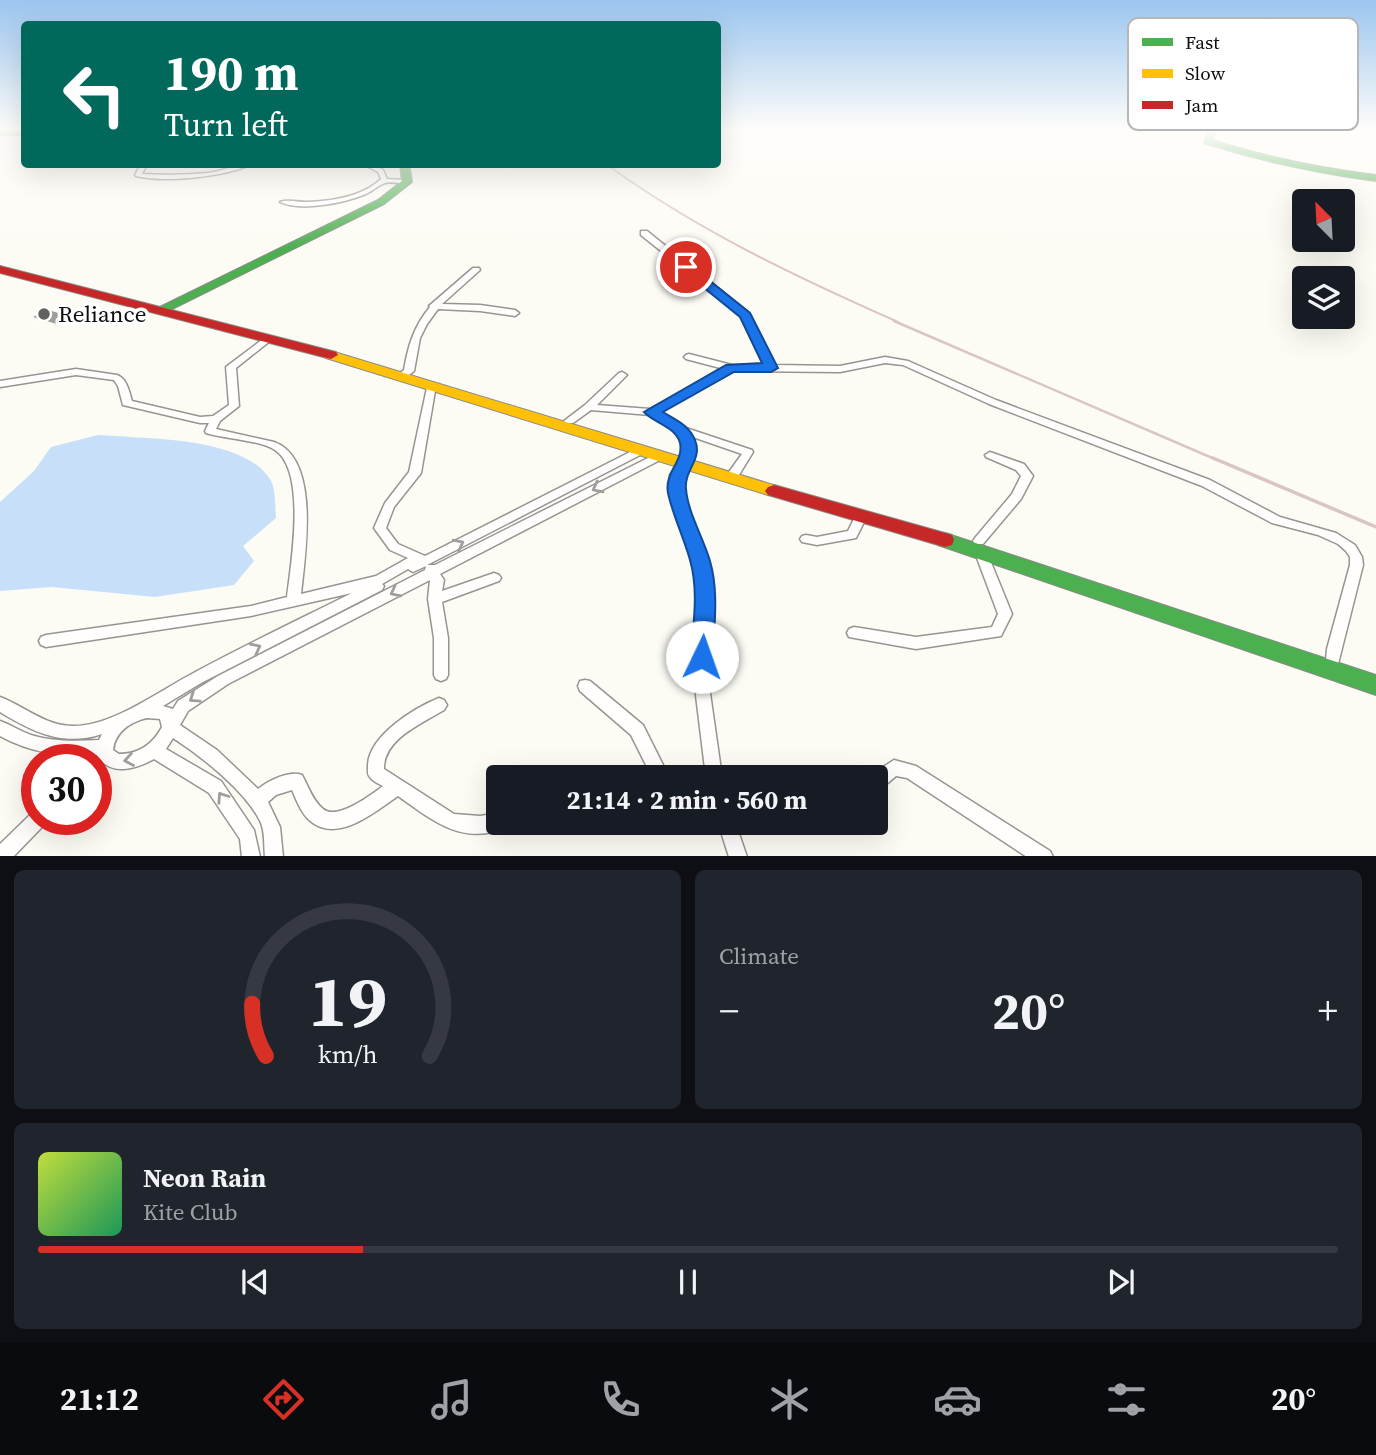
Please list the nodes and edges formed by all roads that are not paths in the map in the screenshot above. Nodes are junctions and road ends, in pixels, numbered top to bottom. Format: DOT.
graph roads {
  1 [pos="141,169"];
  2 [pos="238,169"];
  3 [pos="377,169"];
  4 [pos="406,169"];
  5 [pos="1311,169"];
  6 [pos="1376,178"];
  7 [pos="382,181"];
  8 [pos="407,182"];
  9 [pos="284,202"];
  10 [pos="645,233"];
  11 [pos="0,263"];
  12 [pos="0,269"];
  13 [pos="476,270"];
  14 [pos="433,306"];
  15 [pos="166,307"];
  16 [pos="515,313"];
  17 [pos="267,339"];
  18 [pos="689,357"];
  19 [pos="732,368"];
  20 [pos="771,368"];
  21 [pos="406,373"];
  22 [pos="622,375"];
  23 [pos="0,384"];
  24 [pos="431,385"];
  25 [pos="476,396"];
  26 [pos="589,407"];
  27 [pos="652,412"];
  28 [pos="216,419"];
  29 [pos="569,421"];
  30 [pos="682,430"];
  31 [pos="640,452"];
  32 [pos="990,455"];
  33 [pos="658,457"];
  34 [pos="686,462"];
  35 [pos="735,472"];
  36 [pos="861,516"];
  37 [pos="892,521"];
  38 [pos="806,539"];
  39 [pos="979,545"];
  40 [pos="426,564"];
  41 [pos="494,578"];
  42 [pos="435,599"];
  43 [pos="293,602"];
  44 [pos="854,633"];
  45 [pos="46,641"];
  46 [pos="1333,660"];
  47 [pos="1376,674"];
  48 [pos="441,675"];
  49 [pos="1376,685"];
  50 [pos="585,686"];
  51 [pos="0,704"];
  52 [pos="439,705"];
  53 [pos="128,718"];
  54 [pos="170,727"];
  55 [pos="0,728"];
  56 [pos="26,744"];
  57 [pos="106,744"];
  58 [pos="154,750"];
  59 [pos="112,760"];
  60 [pos="655,765"];
  61 [pos="712,765"];
  62 [pos="888,773"];
  63 [pos="398,786"];
  64 [pos="256,801"];
  65 [pos="486,824"];
  66 [pos="22,835"];
  67 [pos="730,835"];
  68 [pos="0,856"];
  69 [pos="251,856"];
  70 [pos="274,856"];
  71 [pos="737,856"];
  72 [pos="1044,856"];
  1 -- 2 [label="street"];
  3 -- 7 [label="street"];
  4 -- 8 [label="main road"];
  5 -- 6 [label="main road"];
  7 -- 8 [label="street"];
  7 -- 9 [label="street"];
  8 -- 15 [label="main road"];
  10 -- 20 [label="street"];
  11 -- 15 [label="main road"];
  12 -- 17 [label="main road"];
  13 -- 14 [label="street"];
  14 -- 16 [label="street"];
  14 -- 21 [label="street"];
  15 -- 21 [label="main road"];
  17 -- 21 [label="main road"];
  17 -- 28 [label="street"];
  18 -- 19 [label="street"];
  19 -- 20 [label="street"];
  19 -- 27 [label="street"];
  20 -- 46 [label="street"];
  21 -- 24 [label="main road"];
  21 -- 25 [label="main road"];
  22 -- 26 [label="street"];
  23 -- 28 [label="street"];
  24 -- 25 [label="main road"];
  24 -- 40 [label="street"];
  25 -- 29 [label="main road"];
  25 -- 31 [label="main road"];
  26 -- 27 [label="street"];
  26 -- 29 [label="street"];
  27 -- 30 [label="street"];
  28 -- 43 [label="street"];
  29 -- 34 [label="main road"];
  30 -- 34 [label="street"];
  30 -- 35 [label="street"];
  31 -- 33 [label="main road"];
  40 -- 31 [label="street, one-way"];
  32 -- 39 [label="street"];
  33 -- 34 [label="main road"];
  33 -- 40 [label="street, one-way"];
  34 -- 35 [label="main road"];
  34 -- 36 [label="main road"];
  34 -- 61 [label="street"];
  35 -- 37 [label="main road"];
  36 -- 37 [label="main road"];
  36 -- 38 [label="street"];
  37 -- 39 [label="main road"];
  39 -- 44 [label="street"];
  39 -- 46 [label="main road"];
  39 -- 49 [label="main road"];
  40 -- 42 [label="street"];
  40 -- 43 [label="street"];
  53 -- 40 [label="street, one-way"];
  40 -- 54 [label="street, one-way"];
  41 -- 42 [label="street"];
  42 -- 48 [label="street"];
  43 -- 45 [label="street"];
  46 -- 47 [label="main road"];
  50 -- 60 [label="street"];
  51 -- 53 [label="street"];
  52 -- 63 [label="street"];
  53 -- 54 [label="street"];
  53 -- 57 [label="street"];
  54 -- 58 [label="street"];
  54 -- 64 [label="street"];
  55 -- 56 [label="street"];
  58 -- 59 [label="street, one-way"];
  69 -- 58 [label="street, one-way"];
  62 -- 72 [label="street"];
  63 -- 64 [label="street"];
  63 -- 65 [label="street"];
  64 -- 70 [label="street"];
  66 -- 68 [label="street"];
  67 -- 71 [label="street"];
}
